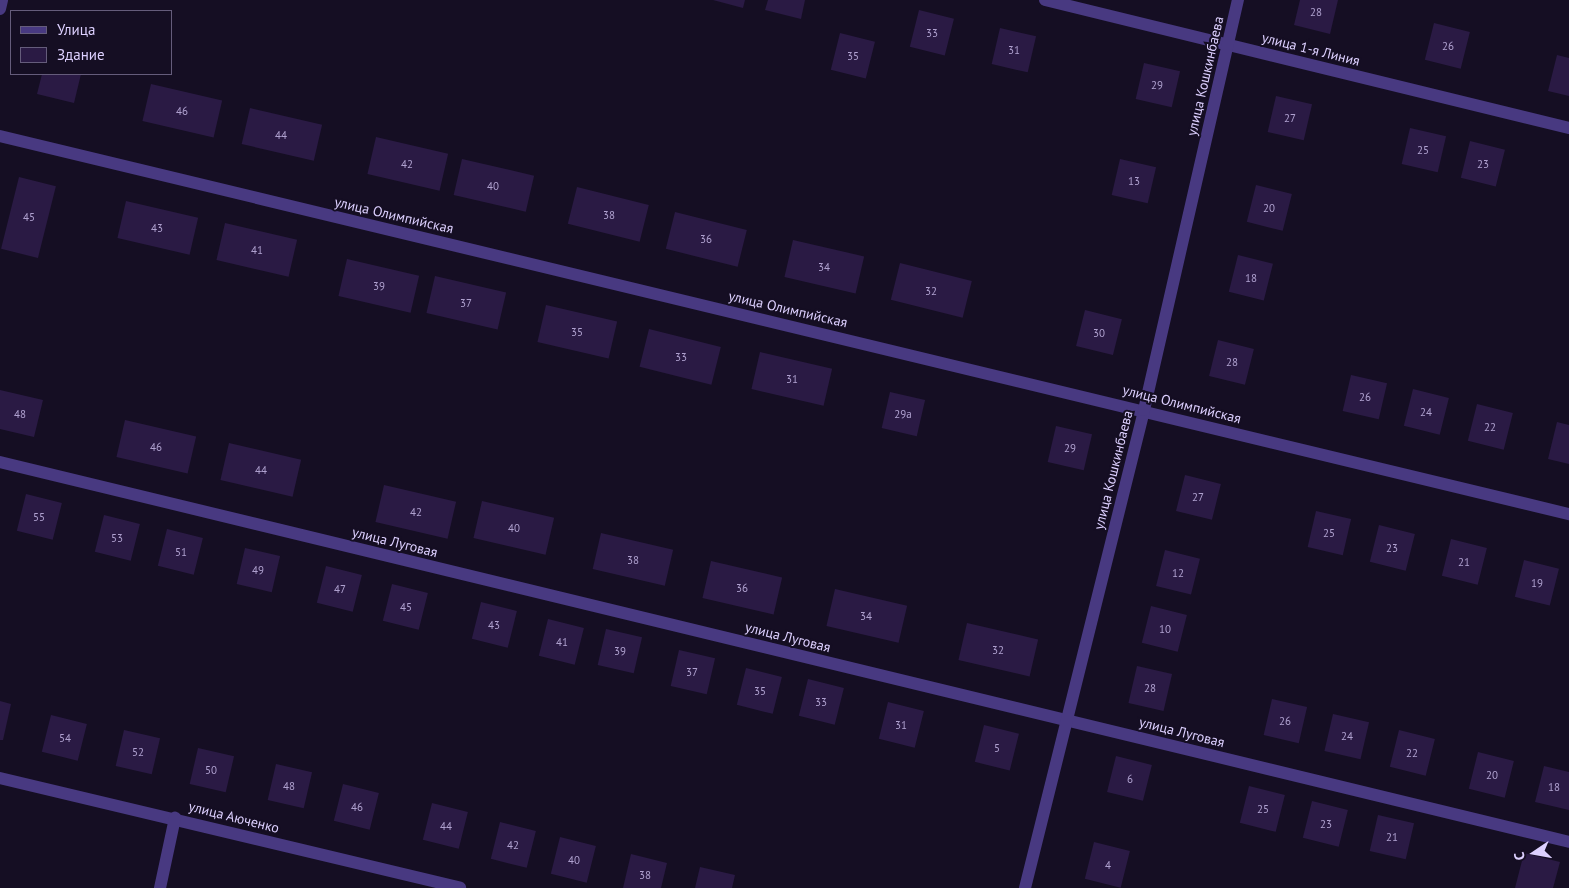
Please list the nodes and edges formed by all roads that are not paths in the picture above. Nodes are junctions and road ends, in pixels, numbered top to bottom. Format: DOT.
graph roads {
  1 [pos="2,0"];
  2 [pos="1045,0"];
  3 [pos="1238,0"];
  4 [pos="0,9"];
  5 [pos="1228,43"];
  6 [pos="1569,128"];
  7 [pos="0,136"];
  8 [pos="1144,410"];
  9 [pos="0,462"];
  10 [pos="1569,514"];
  11 [pos="1065,719"];
  12 [pos="0,778"];
  13 [pos="175,818"];
  14 [pos="1569,842"];
  15 [pos="456,887"];
  16 [pos="160,888"];
  17 [pos="1025,888"];
  1 -- 4 [label="street"];
  2 -- 5 [label="street, улица 1-я Линия"];
  3 -- 5 [label="street, улица Кошкинбаева"];
  5 -- 6 [label="street, улица 1-я Линия"];
  5 -- 8 [label="street, улица Кошкинбаева"];
  7 -- 8 [label="street, улица Олимпийская"];
  8 -- 10 [label="street, улица Олимпийская"];
  8 -- 11 [label="street, улица Кошкинбаева"];
  9 -- 11 [label="street, улица Луговая"];
  11 -- 14 [label="street, улица Луговая"];
  11 -- 17 [label="street, улица Кошкинбаева"];
  12 -- 13 [label="street, улица Аюченко"];
  13 -- 15 [label="street, улица Аюченко"];
  13 -- 16 [label="street"];
}
